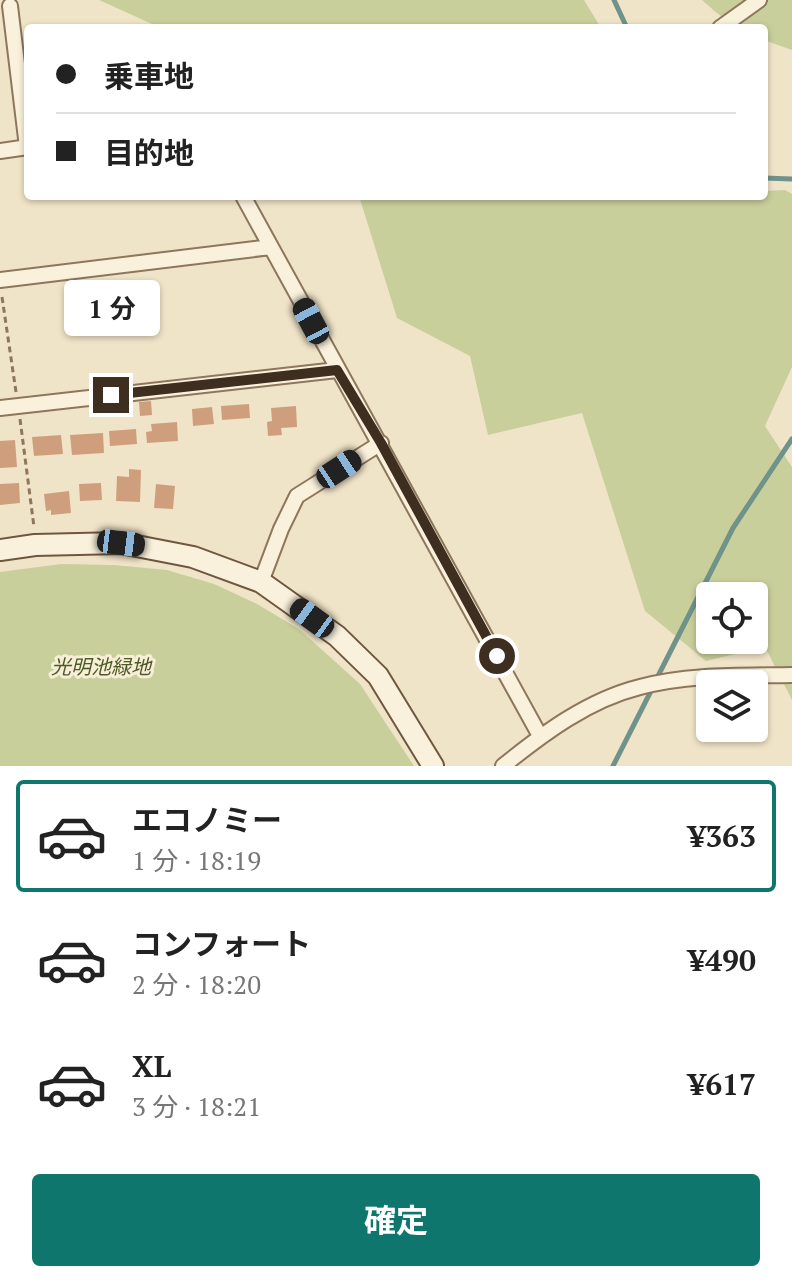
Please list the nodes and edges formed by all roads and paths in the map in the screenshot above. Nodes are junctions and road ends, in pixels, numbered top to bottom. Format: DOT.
graph roads {
  1 [pos="759,0"];
  2 [pos="10,6"];
  3 [pos="726,24"];
  4 [pos="24,122"];
  5 [pos="24,147"];
  6 [pos="0,151"];
  7 [pos="245,200"];
  8 [pos="271,247"];
  9 [pos="0,280"];
  10 [pos="337,370"];
  11 [pos="0,408"];
  12 [pos="381,443"];
  13 [pos="0,550"];
  14 [pos="261,582"];
  15 [pos="792,675"];
  16 [pos="540,736"];
  17 [pos="433,766"];
  18 [pos="503,766"];
  1 -- 3 [label="street"];
  2 -- 4 [label="street"];
  5 -- 6 [label="street"];
  7 -- 8 [label="street"];
  8 -- 9 [label="street"];
  8 -- 10 [label="street"];
  10 -- 11 [label="street"];
  10 -- 12 [label="street"];
  12 -- 14 [label="street"];
  12 -- 16 [label="street"];
  13 -- 14 [label="street"];
  14 -- 17 [label="street"];
  15 -- 16 [label="street"];
  16 -- 18 [label="street"];
}
